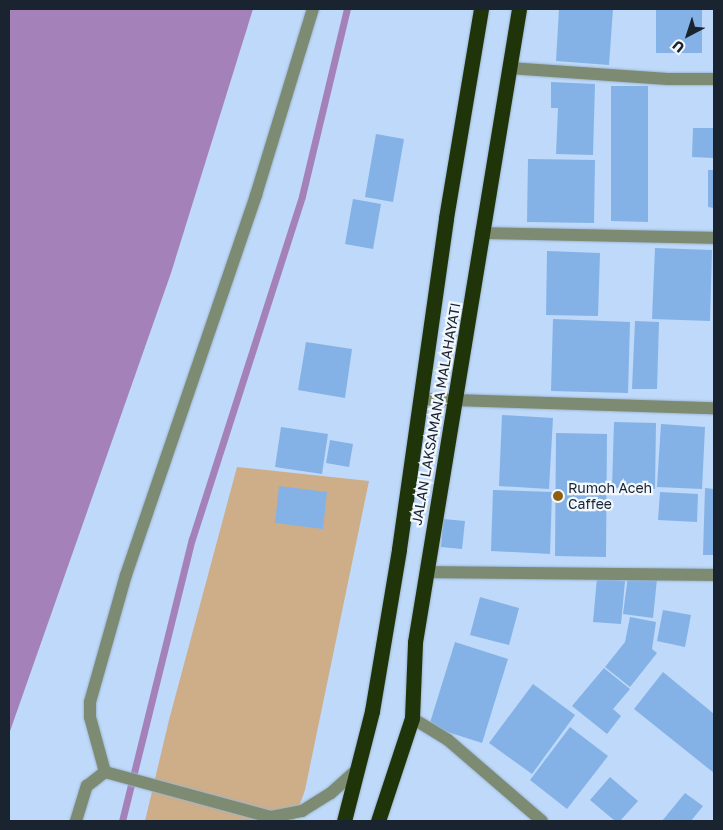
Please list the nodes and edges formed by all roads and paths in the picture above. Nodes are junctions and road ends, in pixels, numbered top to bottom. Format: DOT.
graph roads {
  1 [pos="313,9"];
  2 [pos="481,9"];
  3 [pos="519,9"];
  4 [pos="509,68"];
  5 [pos="714,79"];
  6 [pos="481,233"];
  7 [pos="714,238"];
  8 [pos="421,399"];
  9 [pos="456,403"];
  10 [pos="714,408"];
  11 [pos="426,572"];
  12 [pos="714,575"];
  13 [pos="412,718"];
  14 [pos="359,768"];
  15 [pos="111,773"];
  16 [pos="76,821"];
  17 [pos="344,821"];
  18 [pos="378,821"];
  19 [pos="542,821"];
  1 -- 15 [label="street"];
  2 -- 8 [label="highway, JALAN LAKSAMANA MALAHAYATI"];
  3 -- 4 [label="highway, JALAN LAKSAMANA MALAHAYATI"];
  4 -- 5 [label="street"];
  4 -- 6 [label="highway, JALAN LAKSAMANA MALAHAYATI"];
  6 -- 7 [label="street"];
  6 -- 9 [label="highway, JALAN LAKSAMANA MALAHAYATI"];
  8 -- 9 [label="street"];
  8 -- 14 [label="highway, JALAN LAKSAMANA MALAHAYATI"];
  9 -- 10 [label="street"];
  9 -- 11 [label="highway, JALAN LAKSAMANA MALAHAYATI"];
  11 -- 12 [label="street"];
  11 -- 13 [label="highway, JALAN LAKSAMANA MALAHAYATI"];
  13 -- 18 [label="highway, JALAN LAKSAMANA MALAHAYATI"];
  13 -- 19 [label="street"];
  14 -- 15 [label="street"];
  14 -- 17 [label="highway, JALAN LAKSAMANA MALAHAYATI"];
  15 -- 16 [label="street"];
}
